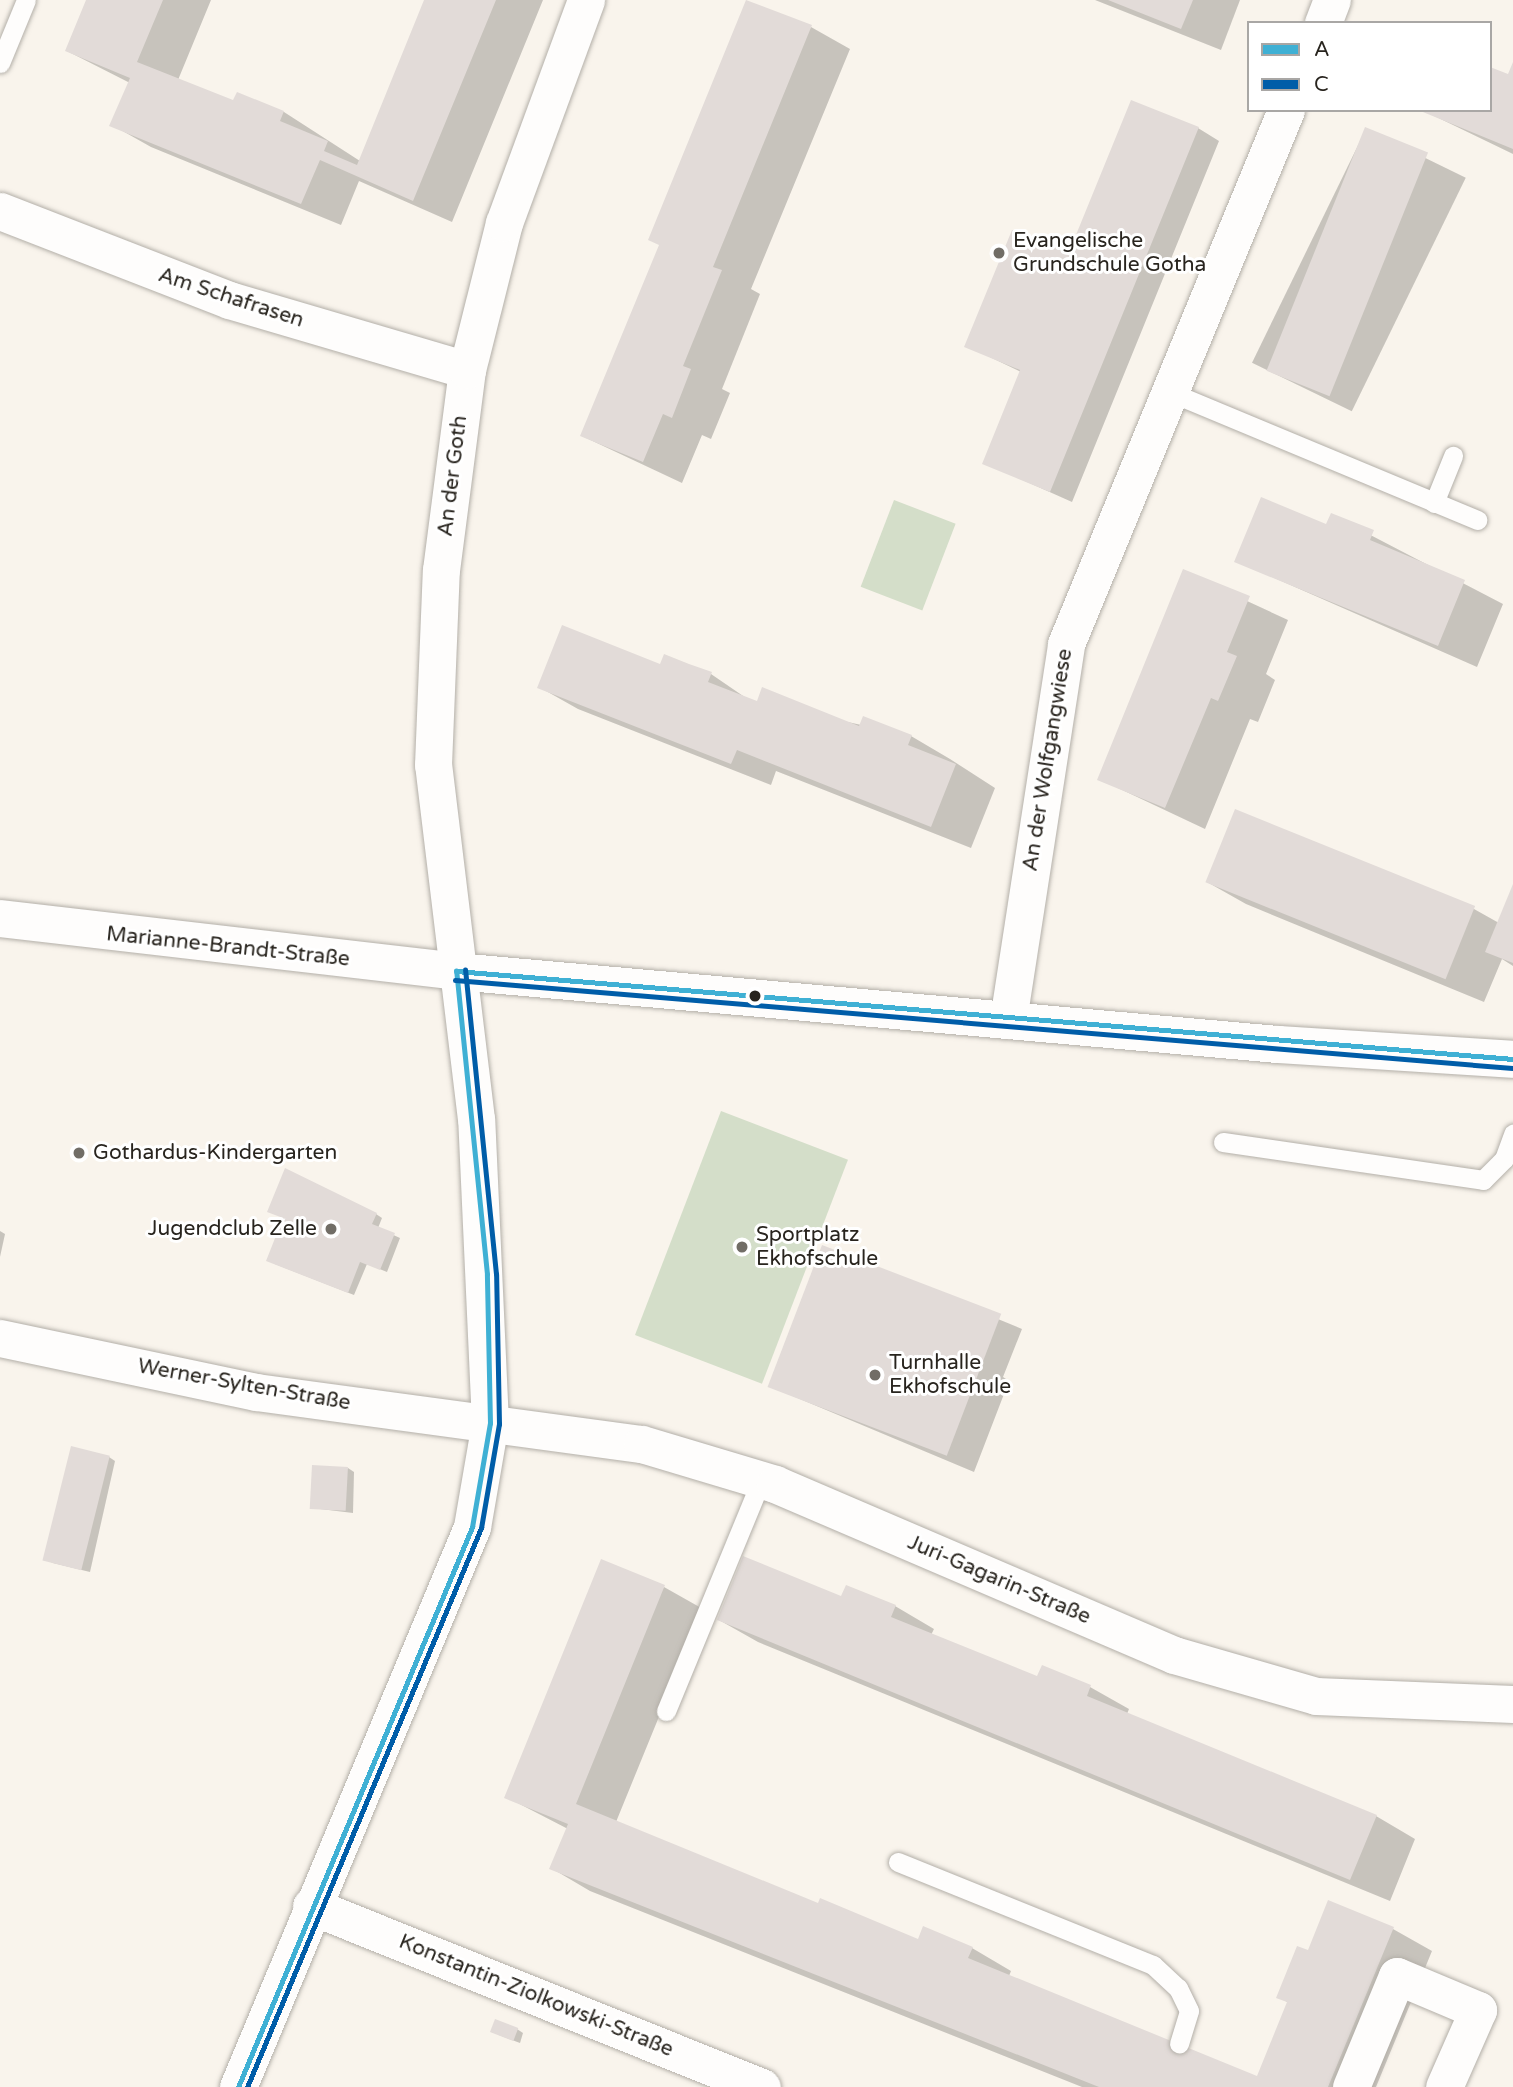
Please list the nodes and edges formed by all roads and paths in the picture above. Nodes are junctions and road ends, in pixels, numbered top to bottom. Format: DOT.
graph roads {
  1 [pos="26,0"];
  2 [pos="586,0"];
  3 [pos="1332,0"];
  4 [pos="1324,21"];
  5 [pos="0,63"];
  6 [pos="1285,112"];
  7 [pos="0,211"];
  8 [pos="467,370"];
  9 [pos="1170,392"];
  10 [pos="1452,456"];
  11 [pos="1434,503"];
  12 [pos="1477,520"];
  13 [pos="0,918"];
  14 [pos="456,971"];
  15 [pos="1008,1020"];
  16 [pos="1513,1059"];
  17 [pos="1513,1133"];
  18 [pos="1223,1143"];
  19 [pos="0,1338"];
  20 [pos="490,1423"];
  21 [pos="761,1480"];
  22 [pos="1513,1704"];
  23 [pos="666,1711"];
  24 [pos="898,1862"];
  25 [pos="311,1906"];
  26 [pos="1179,2044"];
  27 [pos="238,2087"];
  28 [pos="762,2087"];
  29 [pos="1352,2087"];
  30 [pos="1444,2087"];
  1 -- 5 [label="lane"];
  2 -- 8 [label="street, An der Goth"];
  3 -- 4 [label="street"];
  6 -- 9 [label="street, An der Wolfgangwiese"];
  7 -- 8 [label="street, Am Schafrasen"];
  8 -- 14 [label="street, An der Goth"];
  9 -- 11 [label="lane"];
  9 -- 15 [label="street, An der Wolfgangwiese"];
  10 -- 11 [label="lane"];
  11 -- 12 [label="lane"];
  13 -- 14 [label="street, Marianne-Brandt-Straße"];
  14 -- 15 [label="street, Marianne-Brandt-Straße"];
  14 -- 20 [label="street, An der Goth"];
  15 -- 16 [label="street, Marianne-Brandt-Straße"];
  17 -- 18 [label="lane"];
  19 -- 20 [label="street, Werner-Sylten-Straße"];
  20 -- 21 [label="street, Juri-Gagarin-Straße"];
  20 -- 25 [label="street, An der Goth"];
  21 -- 22 [label="street, Juri-Gagarin-Straße"];
  21 -- 23 [label="lane"];
  24 -- 26 [label="lane"];
  25 -- 27 [label="street, An der Goth"];
  25 -- 28 [label="street, Konstantin-Ziolkowski-Straße"];
  29 -- 30 [label="street"];
}
